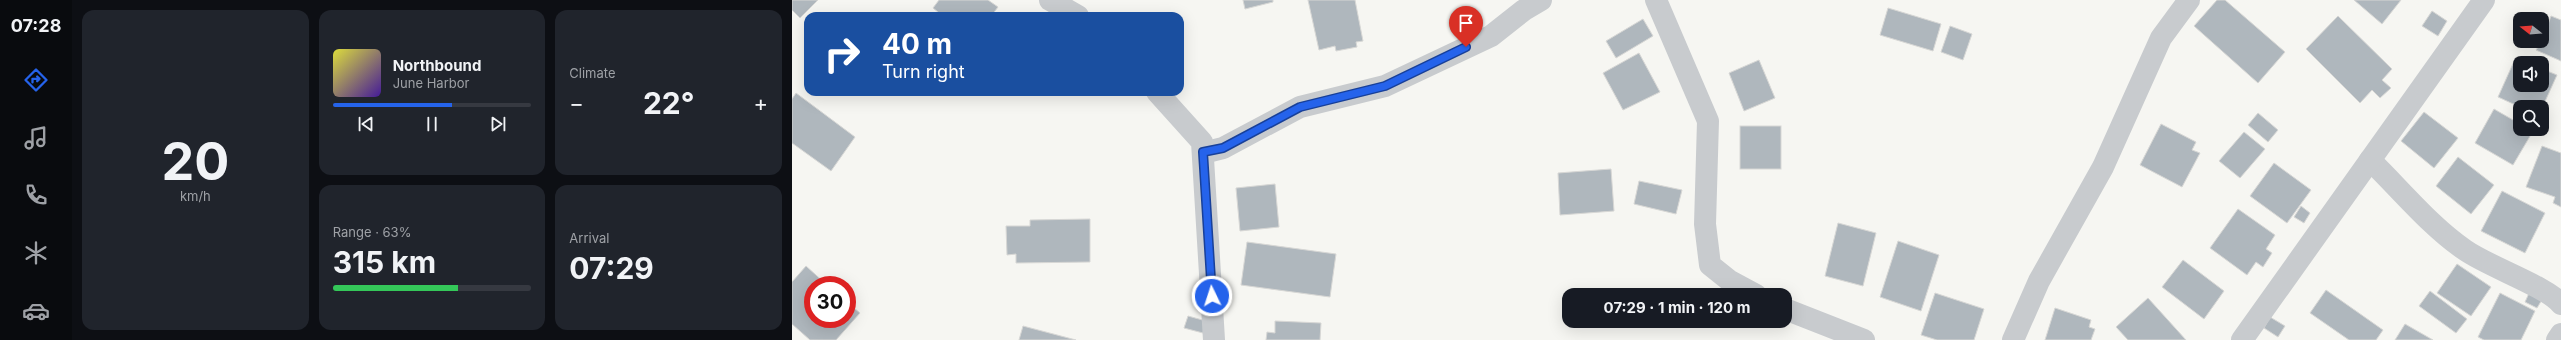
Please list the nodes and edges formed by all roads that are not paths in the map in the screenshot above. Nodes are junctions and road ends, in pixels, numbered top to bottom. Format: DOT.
graph roads {
  1 [pos="1050,0"];
  2 [pos="1541,0"];
  3 [pos="1656,0"];
  4 [pos="2189,0"];
  5 [pos="2484,0"];
  6 [pos="1071,12"];
  7 [pos="1161,96"];
  8 [pos="1203,152"];
  9 [pos="2370,160"];
  10 [pos="1743,288"];
  11 [pos="2561,304"];
  12 [pos="1792,312"];
  13 [pos="2561,334"];
  14 [pos="1214,340"];
  15 [pos="1864,340"];
  16 [pos="2014,340"];
  17 [pos="2242,340"];
  18 [pos="2557,340"];
  1 -- 6 [label="street"];
  2 -- 8 [label="street"];
  3 -- 10 [label="street"];
  4 -- 16 [label="street"];
  5 -- 9 [label="street"];
  7 -- 8 [label="street"];
  8 -- 14 [label="street"];
  9 -- 11 [label="street"];
  9 -- 17 [label="street"];
  12 -- 15 [label="street"];
  13 -- 18 [label="street"];
}
